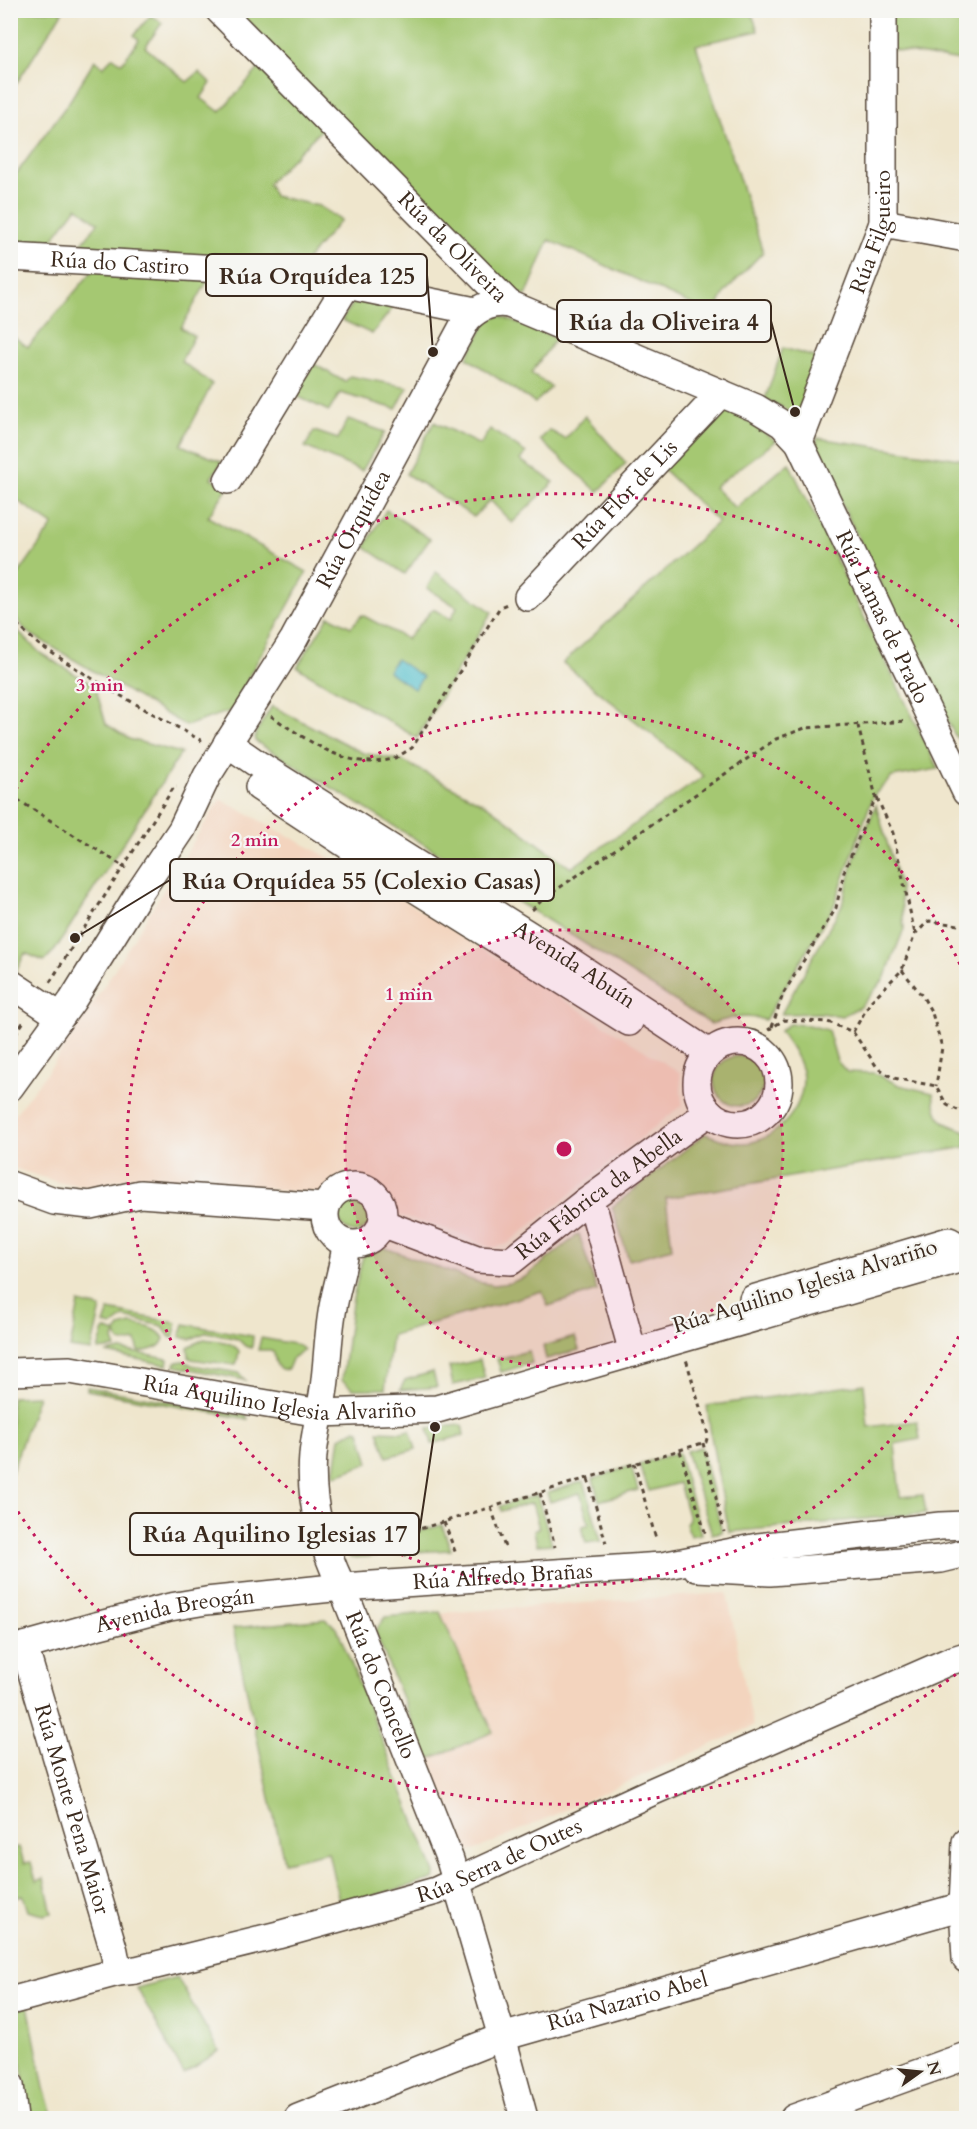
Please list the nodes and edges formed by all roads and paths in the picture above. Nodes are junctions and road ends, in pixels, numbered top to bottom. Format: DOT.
graph roads {
  1 [pos="219,10"];
  2 [pos="883,10"];
  3 [pos="883,223"];
  4 [pos="966,238"];
  5 [pos="10,257"];
  6 [pos="346,286"];
  7 [pos="509,304"];
  8 [pos="475,311"];
  9 [pos="721,393"];
  10 [pos="799,442"];
  11 [pos="228,480"];
  12 [pos="528,597"];
  13 [pos="10,618"];
  14 [pos="254,705"];
  15 [pos="933,718"];
  16 [pos="857,725"];
  17 [pos="219,757"];
  18 [pos="966,792"];
  19 [pos="10,795"];
  20 [pos="876,797"];
  21 [pos="128,869"];
  22 [pos="966,926"];
  23 [pos="915,934"];
  24 [pos="526,935"];
  25 [pos="902,970"];
  26 [pos="10,983"];
  27 [pos="43,1005"];
  28 [pos="853,1032"];
  29 [pos="10,1041"];
  30 [pos="705,1060"];
  31 [pos="10,1062"];
  32 [pos="936,1086"];
  33 [pos="10,1087"];
  34 [pos="709,1112"];
  35 [pos="966,1114"];
  36 [pos="10,1185"];
  37 [pos="585,1202"];
  38 [pos="325,1207"];
  39 [pos="382,1222"];
  40 [pos="346,1244"];
  41 [pos="966,1251"];
  42 [pos="966,1257"];
  43 [pos="641,1350"];
  44 [pos="685,1354"];
  45 [pos="10,1372"];
  46 [pos="320,1413"];
  47 [pos="703,1443"];
  48 [pos="680,1451"];
  49 [pos="634,1463"];
  50 [pos="588,1479"];
  51 [pos="540,1493"];
  52 [pos="491,1508"];
  53 [pos="444,1522"];
  54 [pos="966,1525"];
  55 [pos="725,1534"];
  56 [pos="706,1535"];
  57 [pos="656,1539"];
  58 [pos="606,1542"];
  59 [pos="555,1547"];
  60 [pos="506,1551"];
  61 [pos="966,1553"];
  62 [pos="456,1554"];
  63 [pos="406,1557"];
  64 [pos="662,1566"];
  65 [pos="342,1587"];
  66 [pos="17,1648"];
  67 [pos="966,1656"];
  68 [pos="966,1842"];
  69 [pos="457,1882"];
  70 [pos="963,1906"];
  71 [pos="966,1959"];
  72 [pos="118,1972"];
  73 [pos="10,2001"];
  74 [pos="502,2037"];
  75 [pos="966,2056"];
  76 [pos="10,2085"];
  77 [pos="14,2118"];
  78 [pos="298,2118"];
  79 [pos="524,2118"];
  80 [pos="794,2118"];
  1 -- 7 [label="street, Rúa da Oliveira"];
  2 -- 3 [label="street, Rúa Filgueiro"];
  3 -- 4 [label="street"];
  3 -- 10 [label="street, Rúa Filgueiro"];
  5 -- 6 [label="street, Rúa do Castiro"];
  6 -- 8 [label="street, Rúa do Castiro"];
  6 -- 11 [label="street"];
  7 -- 8 [label="street"];
  7 -- 9 [label="street, Rúa da Oliveira"];
  8 -- 14 [label="street, Rúa Orquídea"];
  9 -- 10 [label="street, Rúa da Oliveira"];
  9 -- 12 [label="street, Rúa Flor de Lis"];
  10 -- 15 [label="street, Rúa Lamas de Prado"];
  12 -- 14 [label="path"];
  13 -- 17 [label="path"];
  14 -- 17 [label="street, Rúa Orquídea"];
  15 -- 16 [label="path"];
  15 -- 18 [label="street, Rúa Lamas de Prado"];
  16 -- 20 [label="path"];
  16 -- 24 [label="path"];
  17 -- 21 [label="street, Rúa Orquídea"];
  17 -- 21 [label="path"];
  17 -- 24 [label="street, Avenida Abuín"];
  17 -- 33 [label="street, Rúa Orquídea"];
  19 -- 21 [label="path"];
  20 -- 23 [label="path"];
  20 -- 28 [label="path"];
  21 -- 27 [label="street, Rúa Orquídea"];
  21 -- 27 [label="path"];
  22 -- 23 [label="path"];
  23 -- 25 [label="path"];
  24 -- 30 [label="street, Avenida Abuín"];
  25 -- 28 [label="path"];
  25 -- 32 [label="path"];
  26 -- 27 [label="street"];
  27 -- 29 [label="path"];
  27 -- 31 [label="street, Rúa Orquídea"];
  28 -- 32 [label="path"];
  30 -- 34 [label="street"];
  30 -- 34 [label="street"];
  32 -- 35 [label="path"];
  34 -- 37 [label="street, Rúa Fábrica da Abella"];
  36 -- 38 [label="street"];
  37 -- 39 [label="street, Rúa Fábrica da Abella"];
  37 -- 43 [label="street"];
  38 -- 39 [label="street"];
  38 -- 40 [label="street"];
  39 -- 40 [label="street"];
  40 -- 46 [label="street, Rúa do Concello"];
  41 -- 43 [label="street, Rúa Aquilino Iglesia Alvariño"];
  42 -- 43 [label="street, Rúa Aquilino Iglesia Alvariño"];
  43 -- 46 [label="street, Rúa Aquilino Iglesia Alvariño"];
  44 -- 47 [label="path"];
  45 -- 46 [label="street, Rúa Aquilino Iglesia Alvariño"];
  46 -- 65 [label="street, Rúa do Concello"];
  47 -- 48 [label="path"];
  47 -- 55 [label="path"];
  48 -- 49 [label="path"];
  48 -- 56 [label="path"];
  49 -- 50 [label="path"];
  49 -- 57 [label="path"];
  50 -- 51 [label="path"];
  50 -- 58 [label="path"];
  51 -- 52 [label="path"];
  51 -- 59 [label="path"];
  52 -- 53 [label="path"];
  52 -- 60 [label="path"];
  53 -- 62 [label="path"];
  53 -- 63 [label="path"];
  54 -- 64 [label="street, Rúa Alfredo Brañas"];
  61 -- 64 [label="street, Rúa Alfredo Brañas"];
  64 -- 65 [label="street, Rúa Alfredo Brañas"];
  65 -- 66 [label="street, Avenida Breogán"];
  65 -- 69 [label="street, Rúa do Concello"];
  66 -- 72 [label="street, Rúa Monte Pena Maior"];
  67 -- 69 [label="street, Rúa Serra de Outes"];
  68 -- 70 [label="street"];
  69 -- 72 [label="street, Rúa Serra de Outes"];
  69 -- 74 [label="street, Rúa do Concello"];
  70 -- 71 [label="street"];
  70 -- 74 [label="street, Rúa Nazario Abel"];
  72 -- 73 [label="street, Rúa Serra de Outes"];
  74 -- 78 [label="street, Rúa Nazario Abel"];
  74 -- 79 [label="street, Rúa do Concello"];
  75 -- 80 [label="street"];
  76 -- 77 [label="street"];
}
